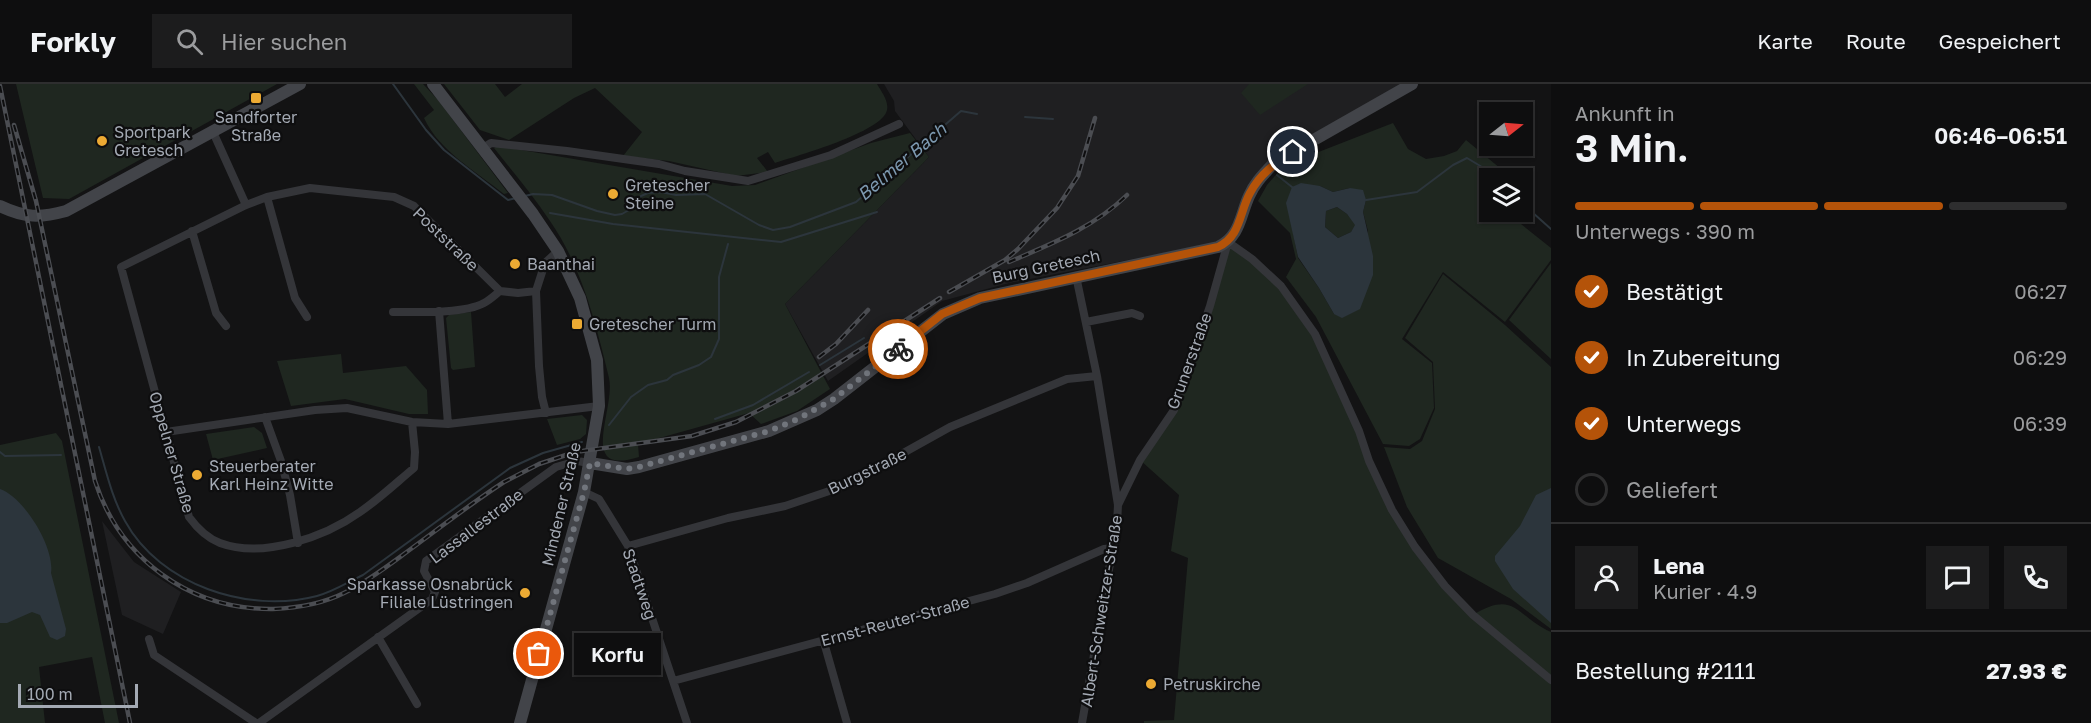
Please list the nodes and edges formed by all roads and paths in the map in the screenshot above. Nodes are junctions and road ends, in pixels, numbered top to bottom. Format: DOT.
graph roads {
  1 [pos="300,84"];
  2 [pos="433,84"];
  3 [pos="1412,84"];
  4 [pos="899,124"];
  5 [pos="213,132"];
  6 [pos="483,148"];
  7 [pos="267,197"];
  8 [pos="246,205"];
  9 [pos="0,206"];
  10 [pos="192,231"];
  11 [pos="1228,242"];
  12 [pos="558,250"];
  13 [pos="121,267"];
  14 [pos="1076,276"];
  15 [pos="500,291"];
  16 [pos="536,291"];
  17 [pos="439,311"];
  18 [pos="393,312"];
  19 [pos="1140,316"];
  20 [pos="307,317"];
  21 [pos="1086,322"];
  22 [pos="226,326"];
  23 [pos="1097,376"];
  24 [pos="599,406"];
  25 [pos="546,413"];
  26 [pos="266,417"];
  27 [pos="412,422"];
  28 [pos="448,424"];
  29 [pos="166,432"];
  30 [pos="590,463"];
  31 [pos="584,492"];
  32 [pos="1118,505"];
  33 [pos="298,543"];
  34 [pos="628,546"];
  35 [pos="1113,548"];
  36 [pos="378,637"];
  37 [pos="149,639"];
  38 [pos="823,639"];
  39 [pos="1551,680"];
  40 [pos="673,681"];
  41 [pos="417,704"];
  42 [pos="257,723"];
  43 [pos="520,723"];
  44 [pos="687,723"];
  45 [pos="847,723"];
  46 [pos="1082,723"];
  1 -- 5 [label="street"];
  2 -- 6 [label="street, Mindener Straße"];
  3 -- 11 [label="street"];
  4 -- 6 [label="street"];
  5 -- 8 [label="street"];
  5 -- 9 [label="street"];
  6 -- 12 [label="street, Mindener Straße"];
  7 -- 8 [label="street, Poststraße"];
  7 -- 15 [label="street, Poststraße"];
  7 -- 20 [label="street"];
  8 -- 10 [label="street, Poststraße"];
  10 -- 13 [label="street, Poststraße"];
  10 -- 22 [label="street"];
  11 -- 14 [label="street, Burg Gretesch"];
  11 -- 32 [label="street, Grunerstraße"];
  11 -- 39 [label="street"];
  12 -- 16 [label="street"];
  12 -- 24 [label="street, Mindener Straße"];
  13 -- 29 [label="street, Oppelner Straße"];
  14 -- 21 [label="street, Albert-Schweitzer-Straße"];
  14 -- 30 [label="street, Burg Gretesch"];
  15 -- 16 [label="street"];
  15 -- 17 [label="street"];
  16 -- 25 [label="street"];
  17 -- 18 [label="street"];
  17 -- 28 [label="street"];
  19 -- 21 [label="street"];
  21 -- 23 [label="street, Albert-Schweitzer-Straße"];
  23 -- 32 [label="street, Albert-Schweitzer-Straße"];
  23 -- 34 [label="street, Burgstraße"];
  24 -- 25 [label="street"];
  24 -- 30 [label="street, Mindener Straße"];
  25 -- 28 [label="street"];
  26 -- 27 [label="street"];
  26 -- 29 [label="street"];
  26 -- 33 [label="street"];
  27 -- 28 [label="street"];
  27 -- 33 [label="street, Oppelner Straße"];
  29 -- 33 [label="street, Oppelner Straße"];
  30 -- 31 [label="street, Mindener Straße"];
  30 -- 36 [label="street, Lassallestraße"];
  31 -- 34 [label="street, Stadtweg"];
  31 -- 43 [label="street, Mindener Straße"];
  32 -- 35 [label="street, Albert-Schweitzer-Straße"];
  34 -- 40 [label="street, Stadtweg"];
  35 -- 38 [label="street, Ernst-Reuter-Straße"];
  35 -- 46 [label="street, Albert-Schweitzer-Straße"];
  36 -- 41 [label="street"];
  36 -- 42 [label="street, Lassallestraße"];
  37 -- 42 [label="street"];
  38 -- 40 [label="street, Ernst-Reuter-Straße"];
  38 -- 45 [label="street"];
  40 -- 44 [label="street, Stadtweg"];
}
